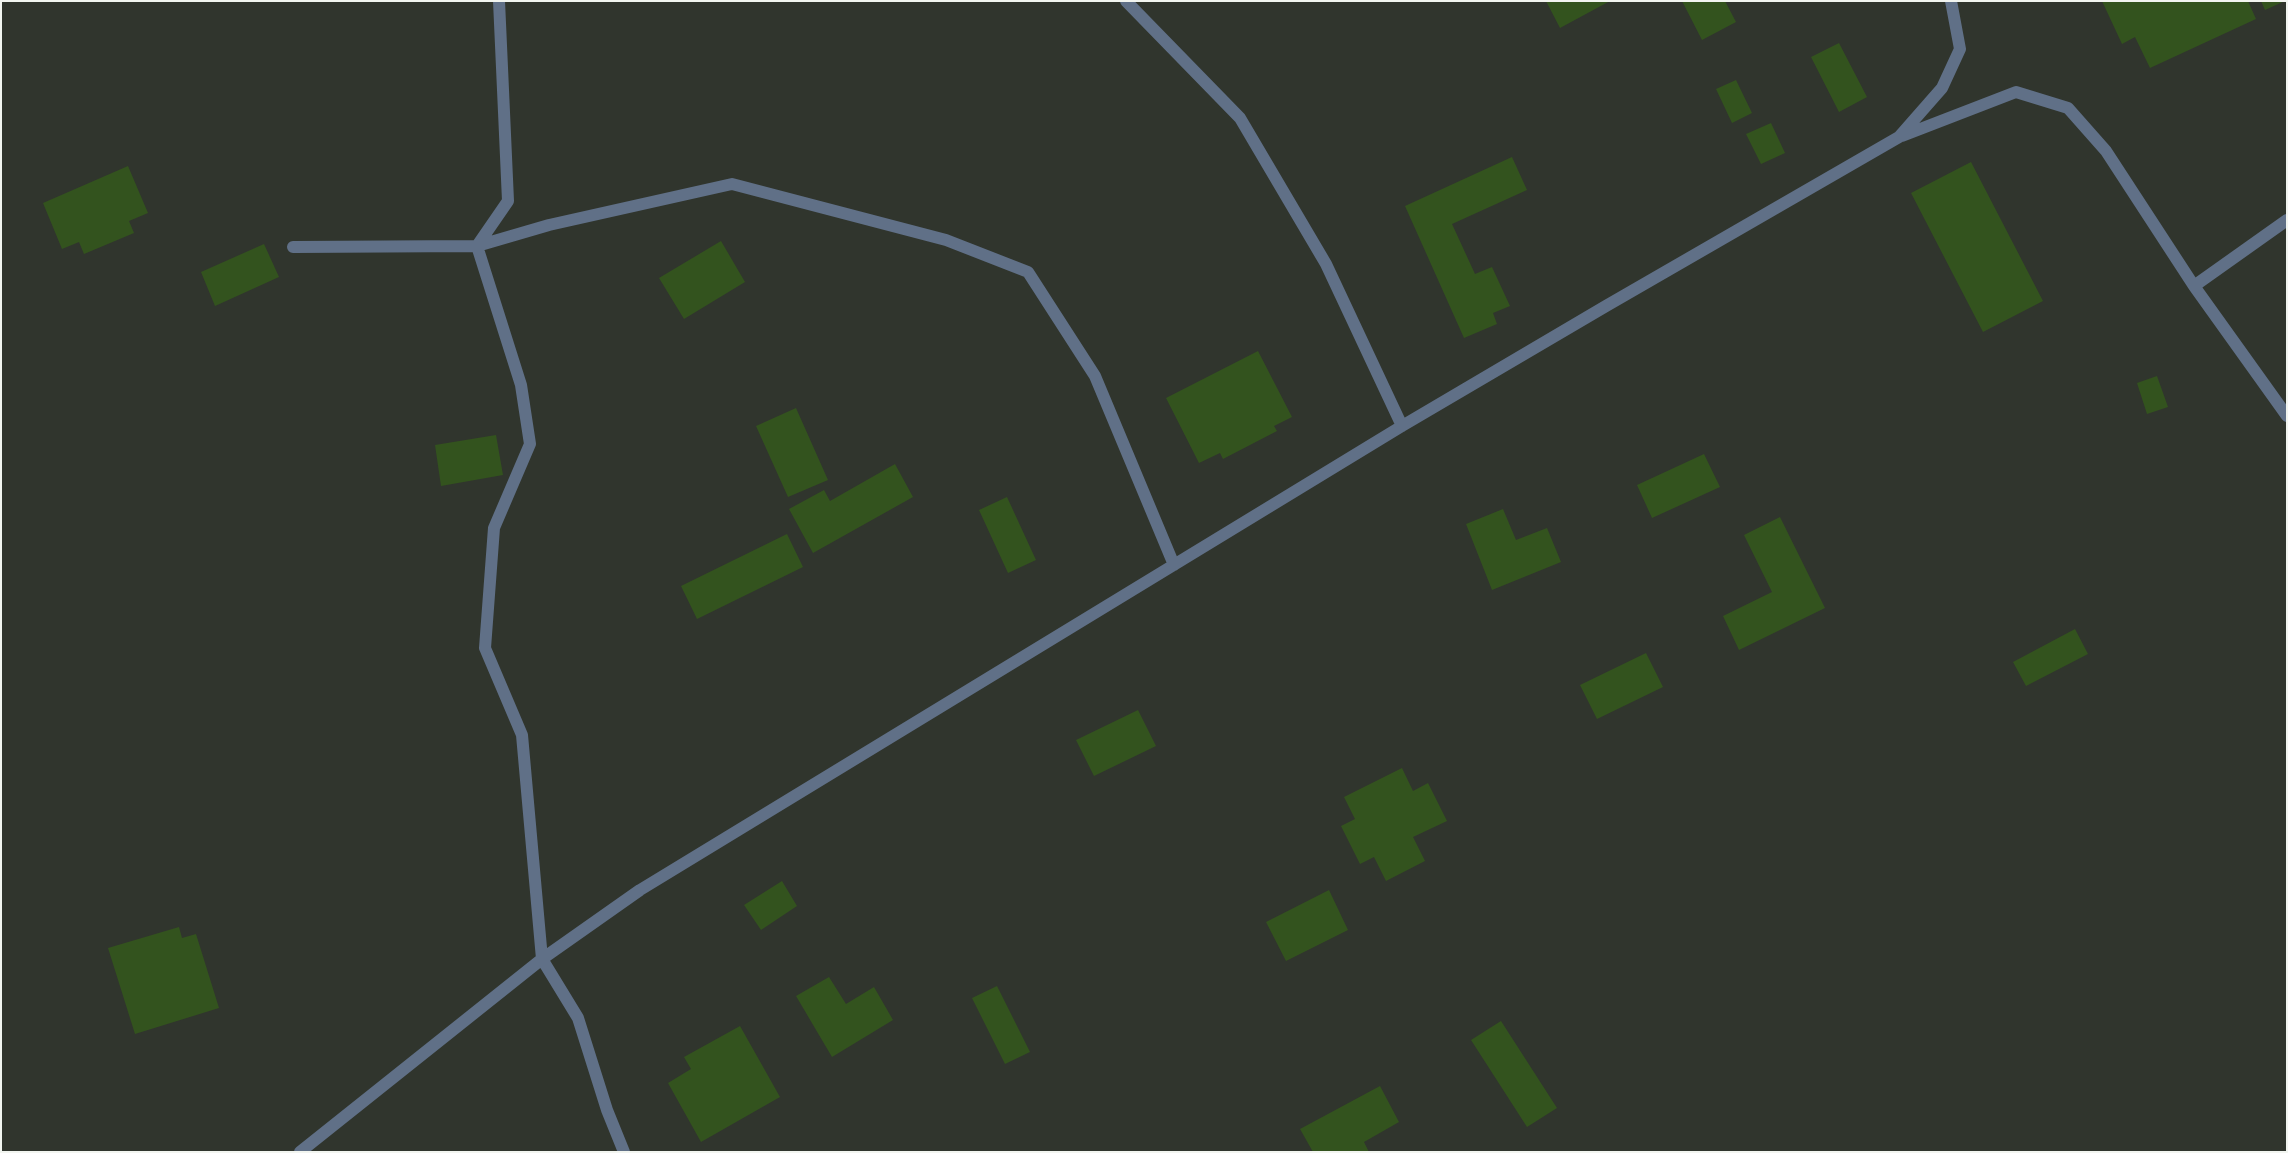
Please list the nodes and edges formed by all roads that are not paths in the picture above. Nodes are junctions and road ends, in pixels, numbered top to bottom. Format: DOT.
graph roads {
  1 [pos="499,1"];
  2 [pos="1126,1"];
  3 [pos="1951,1"];
  4 [pos="1899,137"];
  5 [pos="2287,220"];
  6 [pos="293,246"];
  7 [pos="477,246"];
  8 [pos="2194,286"];
  9 [pos="2287,416"];
  10 [pos="1402,426"];
  11 [pos="1174,565"];
  12 [pos="542,959"];
  13 [pos="300,1152"];
  14 [pos="624,1152"];
  1 -- 7 [label="street"];
  2 -- 10 [label="street"];
  3 -- 4 [label="street"];
  4 -- 8 [label="street"];
  4 -- 10 [label="street"];
  5 -- 8 [label="street"];
  6 -- 7 [label="street"];
  7 -- 11 [label="street"];
  7 -- 12 [label="street"];
  8 -- 9 [label="street"];
  10 -- 11 [label="street"];
  11 -- 12 [label="street"];
  12 -- 13 [label="street"];
  12 -- 14 [label="street"];
}
